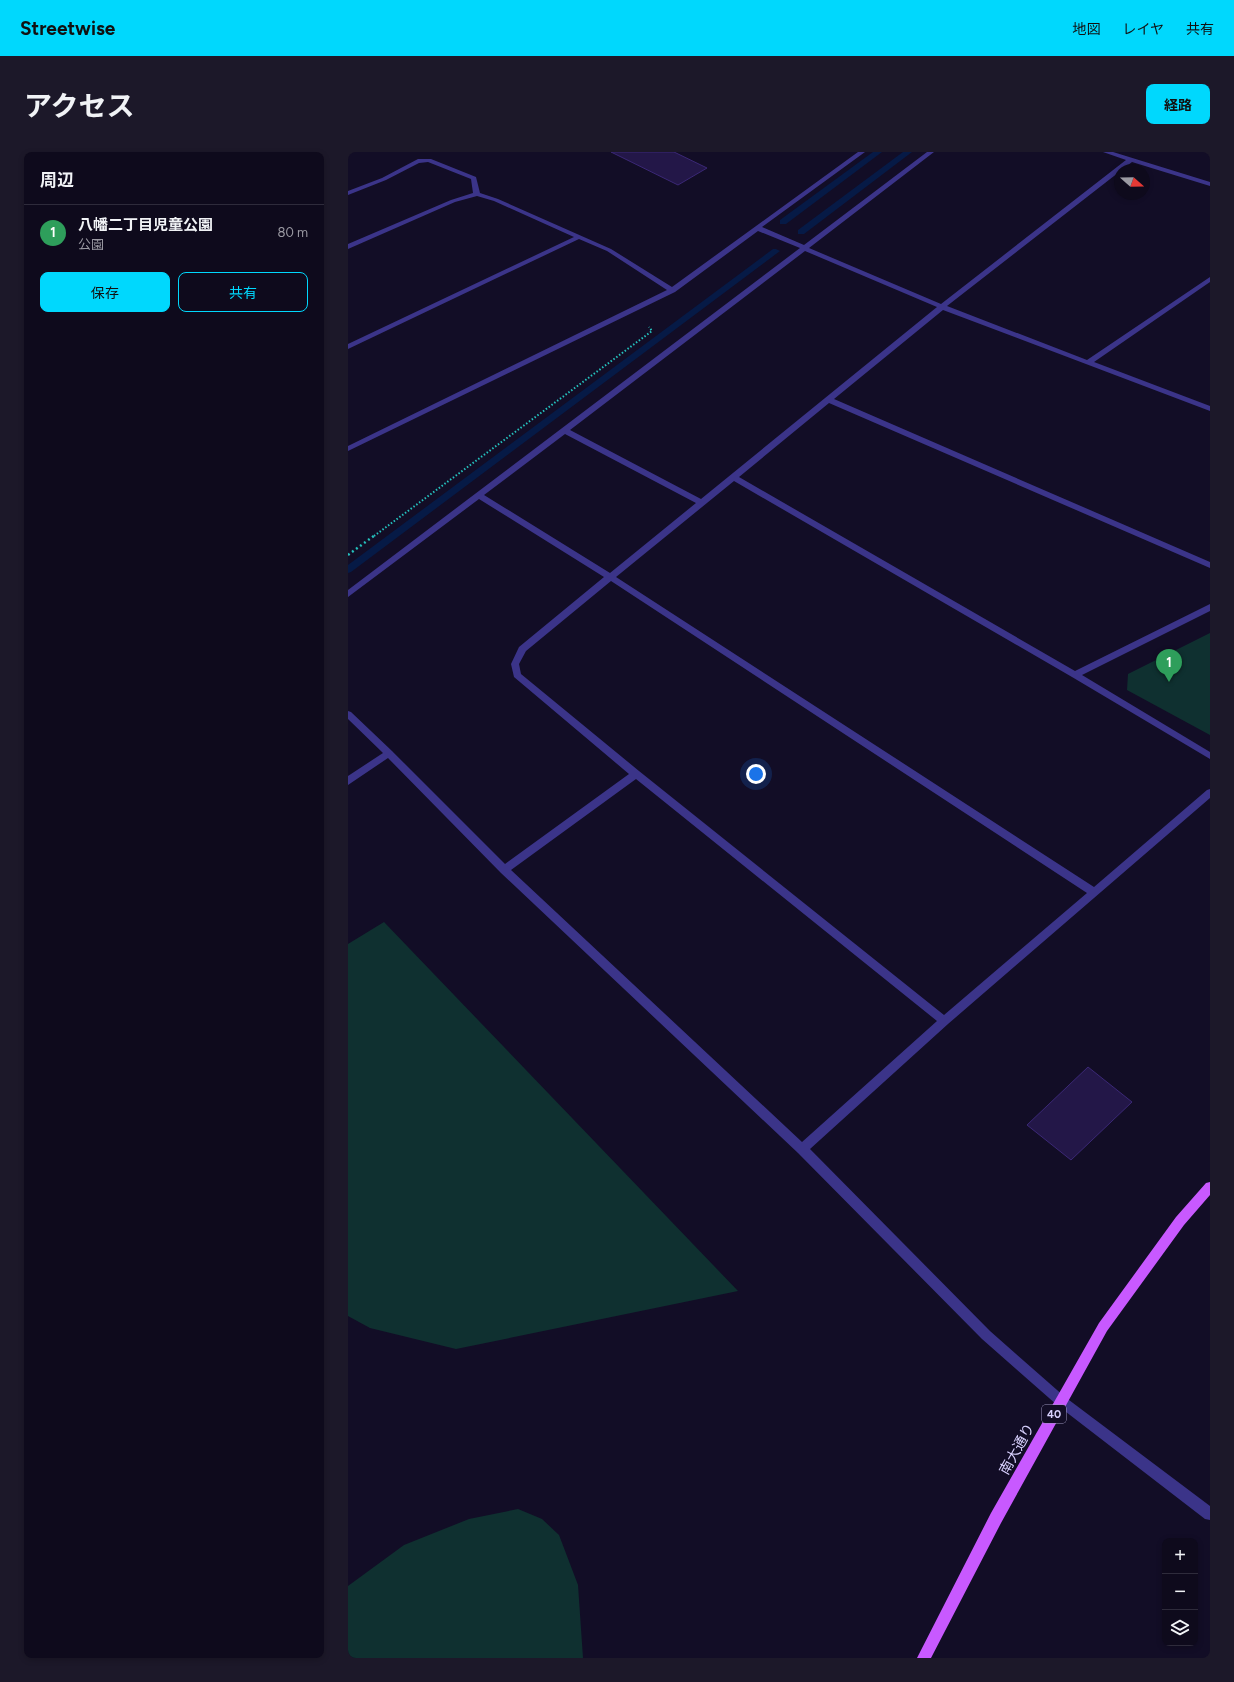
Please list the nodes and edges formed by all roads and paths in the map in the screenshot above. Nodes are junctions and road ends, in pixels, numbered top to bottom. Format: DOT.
graph roads {
  1 [pos="862,152"];
  2 [pos="931,152"];
  3 [pos="1106,152"];
  4 [pos="1130,160"];
  5 [pos="1210,184"];
  6 [pos="348,193"];
  7 [pos="477,194"];
  8 [pos="758,228"];
  9 [pos="579,237"];
  10 [pos="348,247"];
  11 [pos="804,249"];
  12 [pos="1210,279"];
  13 [pos="672,290"];
  14 [pos="942,307"];
  15 [pos="633,309"];
  16 [pos="348,347"];
  17 [pos="1089,362"];
  18 [pos="830,400"];
  19 [pos="1210,409"];
  20 [pos="564,430"];
  21 [pos="348,449"];
  22 [pos="732,477"];
  23 [pos="478,495"];
  24 [pos="701,503"];
  25 [pos="348,555"];
  26 [pos="1210,565"];
  27 [pos="610,577"];
  28 [pos="348,594"];
  29 [pos="1210,607"];
  30 [pos="1075,675"];
  31 [pos="348,714"];
  32 [pos="389,753"];
  33 [pos="1210,756"];
  34 [pos="636,774"];
  35 [pos="348,781"];
  36 [pos="1208,798"];
  37 [pos="504,870"];
  38 [pos="1095,893"];
  39 [pos="944,1021"];
  40 [pos="802,1149"];
  41 [pos="1210,1187"];
  42 [pos="1061,1401"];
  43 [pos="1210,1514"];
  44 [pos="924,1658"];
  1 -- 8 [label="street"];
  2 -- 11 [label="street"];
  3 -- 4 [label="street"];
  4 -- 5 [label="street"];
  4 -- 14 [label="street"];
  6 -- 7 [label="street"];
  7 -- 9 [label="street"];
  7 -- 10 [label="street"];
  8 -- 11 [label="street"];
  8 -- 13 [label="street"];
  9 -- 13 [label="street"];
  9 -- 16 [label="street"];
  11 -- 14 [label="street"];
  11 -- 20 [label="street"];
  12 -- 17 [label="street"];
  13 -- 15 [label="street"];
  14 -- 17 [label="street"];
  14 -- 18 [label="street"];
  15 -- 21 [label="street"];
  15 -- 25 [label="path"];
  17 -- 19 [label="street"];
  18 -- 22 [label="street"];
  18 -- 26 [label="street"];
  20 -- 23 [label="street"];
  20 -- 24 [label="street"];
  22 -- 24 [label="street"];
  22 -- 30 [label="street"];
  23 -- 27 [label="street"];
  23 -- 28 [label="street"];
  24 -- 27 [label="street"];
  27 -- 34 [label="street"];
  27 -- 38 [label="street"];
  29 -- 30 [label="street"];
  30 -- 33 [label="street"];
  31 -- 32 [label="street"];
  32 -- 35 [label="street"];
  32 -- 37 [label="street"];
  34 -- 37 [label="street"];
  34 -- 39 [label="street"];
  36 -- 38 [label="street"];
  37 -- 40 [label="street"];
  38 -- 39 [label="street"];
  39 -- 40 [label="street"];
  40 -- 42 [label="street"];
  41 -- 42 [label="main road, 南大通り / 40"];
  42 -- 43 [label="street"];
  42 -- 44 [label="main road, 南大通り / 40"];
}
